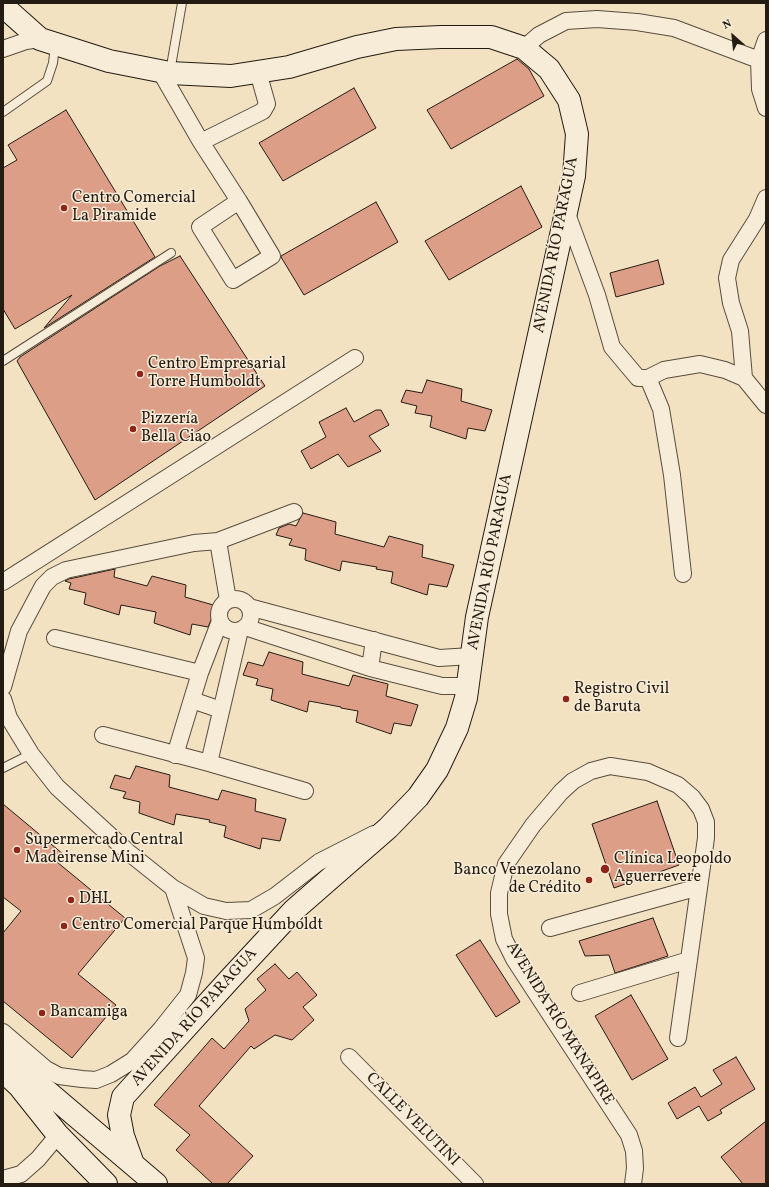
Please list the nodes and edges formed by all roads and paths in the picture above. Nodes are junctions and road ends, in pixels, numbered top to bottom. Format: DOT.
graph roads {
  1 [pos="182,3"];
  2 [pos="3,6"];
  3 [pos="766,40"];
  4 [pos="48,41"];
  5 [pos="524,48"];
  6 [pos="3,49"];
  7 [pos="759,60"];
  8 [pos="165,72"];
  9 [pos="258,72"];
  10 [pos="766,108"];
  11 [pos="3,112"];
  12 [pos="201,142"];
  13 [pos="766,198"];
  14 [pos="239,200"];
  15 [pos="566,210"];
  16 [pos="171,253"];
  17 [pos="355,358"];
  18 [pos="3,361"];
  19 [pos="648,378"];
  20 [pos="744,378"];
  21 [pos="766,405"];
  22 [pos="294,512"];
  23 [pos="218,541"];
  24 [pos="683,574"];
  25 [pos="3,582"];
  26 [pos="228,600"];
  27 [pos="249,607"];
  28 [pos="220,621"];
  29 [pos="243,628"];
  30 [pos="55,638"];
  31 [pos="374,640"];
  32 [pos="472,656"];
  33 [pos="370,668"];
  34 [pos="200,673"];
  35 [pos="467,686"];
  36 [pos="3,687"];
  37 [pos="3,699"];
  38 [pos="192,700"];
  39 [pos="221,710"];
  40 [pos="103,735"];
  41 [pos="31,754"];
  42 [pos="174,754"];
  43 [pos="209,763"];
  44 [pos="3,768"];
  45 [pos="306,791"];
  46 [pos="388,828"];
  47 [pos="699,887"];
  48 [pos="173,888"];
  49 [pos="550,928"];
  50 [pos="689,960"];
  51 [pos="580,993"];
  52 [pos="3,1032"];
  53 [pos="678,1038"];
  54 [pos="3,1054"];
  55 [pos="349,1057"];
  56 [pos="3,1071"];
  57 [pos="58,1135"];
  58 [pos="134,1164"];
  59 [pos="3,1179"];
  60 [pos="106,1184"];
  61 [pos="156,1184"];
  62 [pos="475,1184"];
  63 [pos="633,1184"];
  1 -- 8 [label="lane"];
  2 -- 4 [label="main road"];
  3 -- 7 [label="street"];
  4 -- 6 [label="street"];
  4 -- 8 [label="main road, AVENIDA RÍO PARAGUA"];
  4 -- 11 [label="lane"];
  5 -- 7 [label="street"];
  5 -- 9 [label="main road, AVENIDA RÍO PARAGUA"];
  5 -- 15 [label="main road, AVENIDA RÍO PARAGUA"];
  7 -- 10 [label="street"];
  8 -- 9 [label="main road, AVENIDA RÍO PARAGUA"];
  8 -- 12 [label="street"];
  9 -- 12 [label="street"];
  12 -- 14 [label="street"];
  13 -- 20 [label="street"];
  14 -- 14 [label="street"];
  15 -- 19 [label="street"];
  15 -- 32 [label="main road, AVENIDA RÍO PARAGUA"];
  16 -- 18 [label="lane"];
  17 -- 25 [label="street"];
  19 -- 20 [label="street"];
  19 -- 24 [label="street"];
  20 -- 21 [label="street"];
  22 -- 23 [label="street"];
  23 -- 26 [label="street"];
  23 -- 36 [label="street"];
  26 -- 27 [label="street"];
  26 -- 28 [label="street"];
  27 -- 29 [label="street"];
  27 -- 31 [label="street"];
  28 -- 29 [label="street"];
  28 -- 34 [label="street"];
  29 -- 33 [label="street"];
  29 -- 39 [label="street"];
  30 -- 34 [label="street"];
  31 -- 32 [label="street"];
  31 -- 33 [label="street"];
  32 -- 35 [label="main road, AVENIDA RÍO PARAGUA"];
  33 -- 35 [label="street"];
  34 -- 38 [label="street"];
  35 -- 46 [label="main road, AVENIDA RÍO PARAGUA"];
  37 -- 41 [label="street, AVENIDA RÍO PARAGUA"];
  38 -- 39 [label="street"];
  38 -- 42 [label="street"];
  39 -- 43 [label="street"];
  40 -- 42 [label="street"];
  41 -- 44 [label="lane"];
  41 -- 48 [label="street, AVENIDA RÍO PARAGUA"];
  42 -- 43 [label="street"];
  43 -- 45 [label="street"];
  46 -- 48 [label="street, AVENIDA RÍO PARAGUA"];
  46 -- 58 [label="main road, AVENIDA RÍO PARAGUA"];
  47 -- 49 [label="street"];
  47 -- 50 [label="street, AVENIDA RÍO MANAPIRE"];
  47 -- 63 [label="street, AVENIDA RÍO MANAPIRE"];
  48 -- 52 [label="street"];
  50 -- 51 [label="street"];
  50 -- 53 [label="street, AVENIDA RÍO MANAPIRE"];
  54 -- 58 [label="main road"];
  55 -- 62 [label="street, CALLE VELUTINI"];
  56 -- 57 [label="main road"];
  57 -- 59 [label="street"];
  57 -- 60 [label="main road"];
  58 -- 61 [label="main road"];
}
